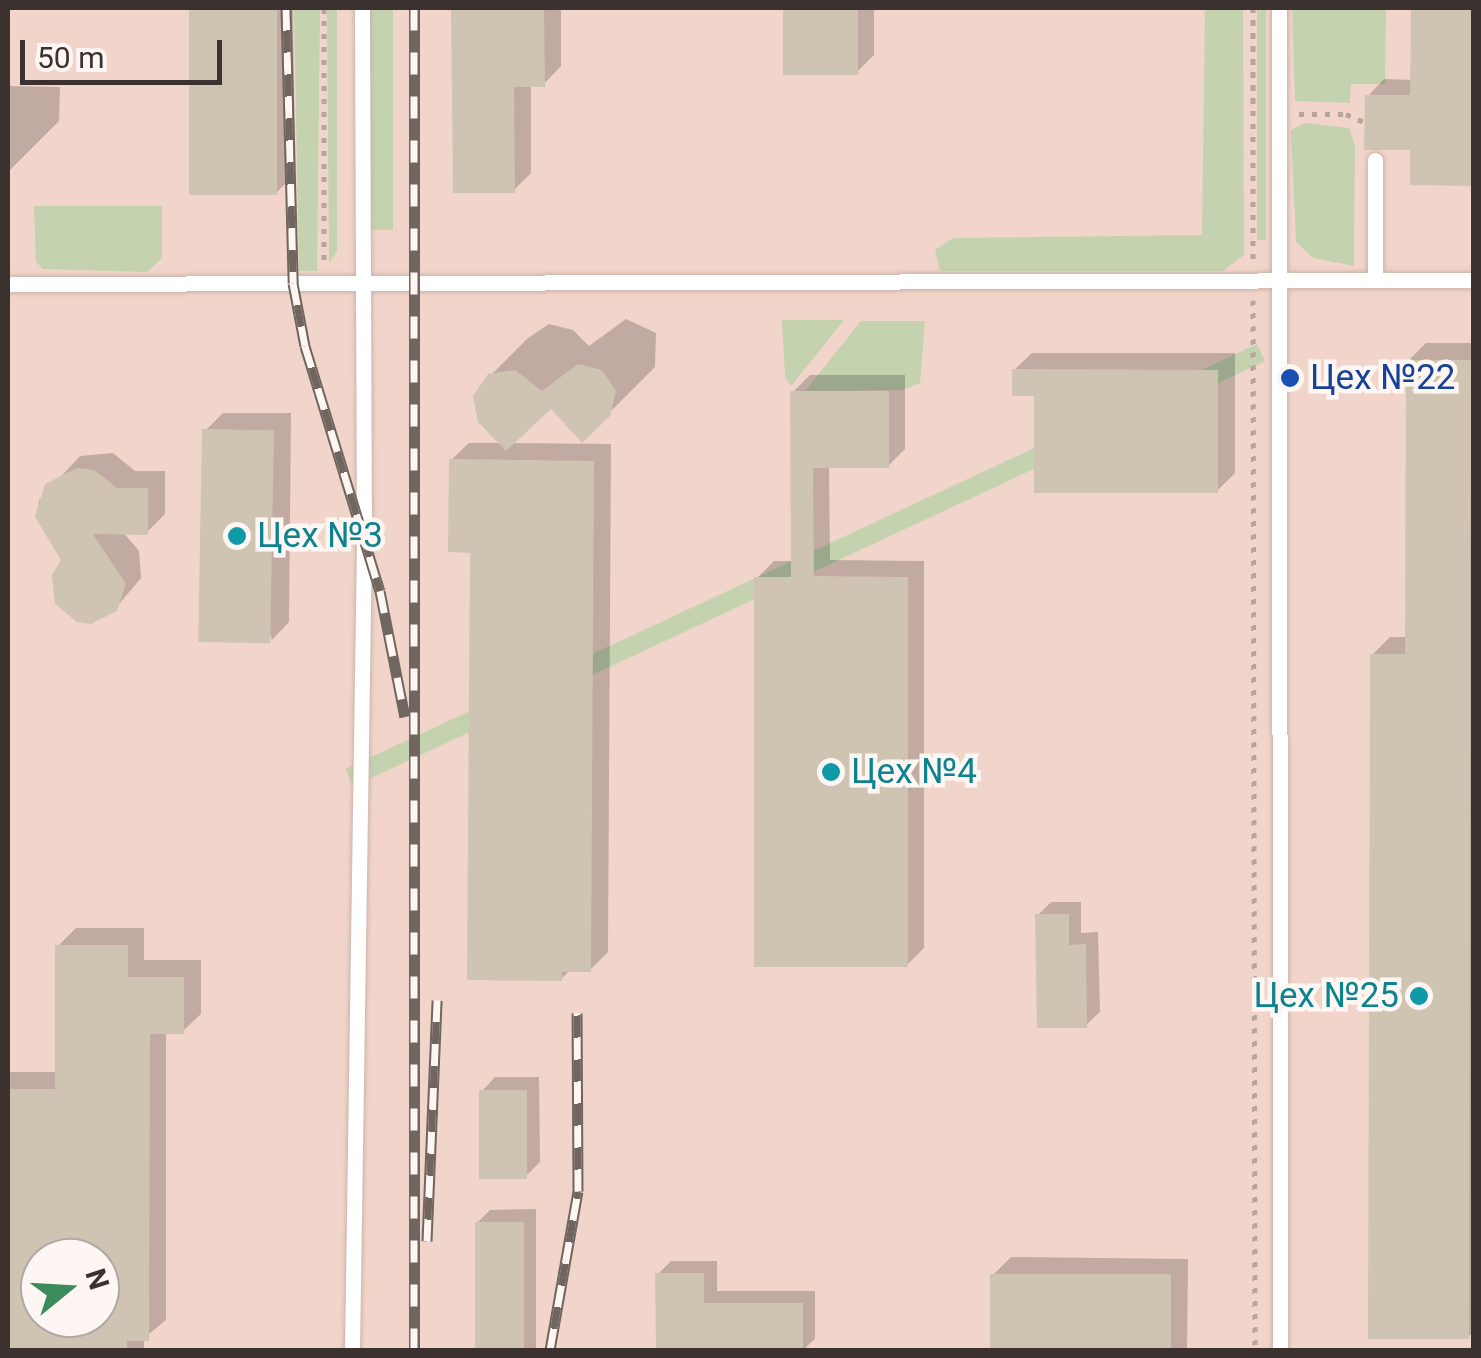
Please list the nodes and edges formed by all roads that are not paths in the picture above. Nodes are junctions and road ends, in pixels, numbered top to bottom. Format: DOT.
graph roads {
  1 [pos="362,8"];
  2 [pos="1278,8"];
  3 [pos="1375,160"];
  4 [pos="1280,280"];
  5 [pos="1375,280"];
  6 [pos="1474,280"];
  7 [pos="364,283"];
  8 [pos="8,284"];
  9 [pos="352,1350"];
  10 [pos="1280,1350"];
  1 -- 7 [label="lane"];
  2 -- 4 [label="lane"];
  3 -- 5 [label="lane"];
  4 -- 5 [label="lane"];
  4 -- 7 [label="lane"];
  4 -- 10 [label="lane"];
  5 -- 6 [label="lane"];
  7 -- 8 [label="lane"];
  7 -- 9 [label="lane"];
}
